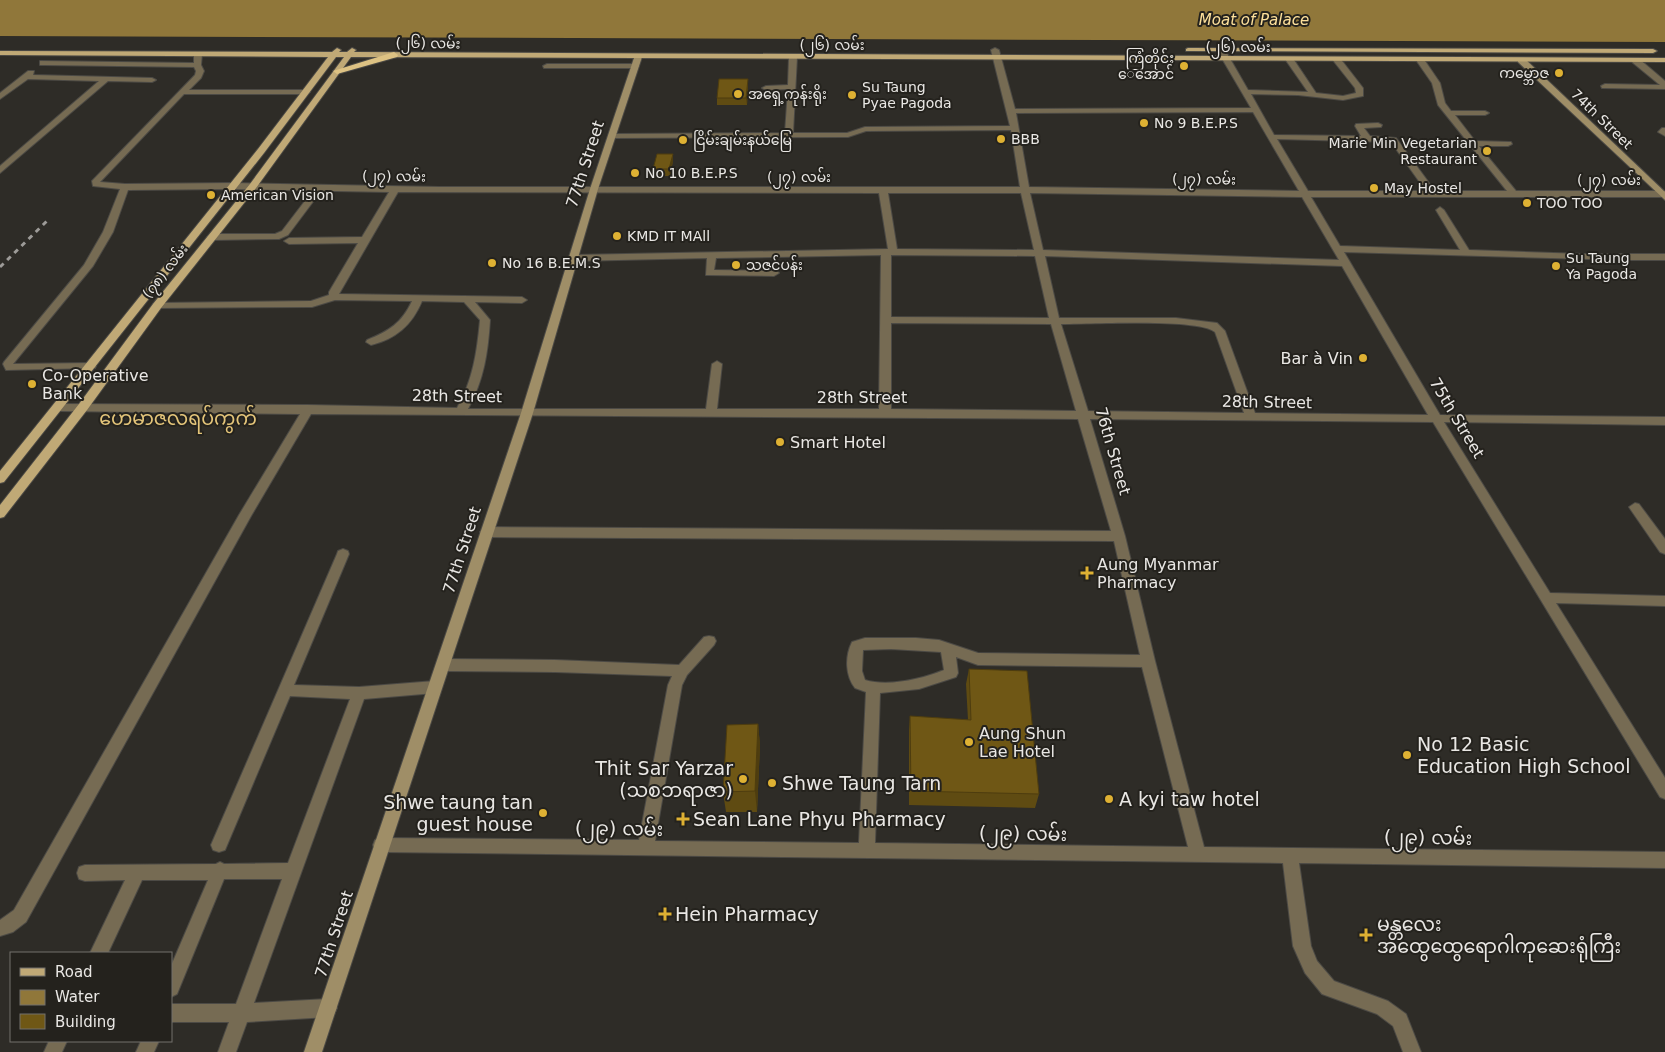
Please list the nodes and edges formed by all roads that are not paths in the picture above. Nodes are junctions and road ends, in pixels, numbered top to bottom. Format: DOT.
graph roads {
  1 [pos="0,45"];
  2 [pos="1221,50"];
  3 [pos="337,51"];
  4 [pos="352,51"];
  5 [pos="1665,51"];
  6 [pos="0,53"];
  7 [pos="996,53"];
  8 [pos="56,54"];
  9 [pos="198,54"];
  10 [pos="394,55"];
  11 [pos="638,57"];
  12 [pos="793,57"];
  13 [pos="1225,59"];
  14 [pos="1289,59"];
  15 [pos="1336,59"];
  16 [pos="1420,60"];
  17 [pos="1521,60"];
  18 [pos="1635,60"];
  19 [pos="1665,60"];
  20 [pos="43,64"];
  21 [pos="197,64"];
  22 [pos="547,66"];
  23 [pos="635,66"];
  24 [pos="337,71"];
  25 [pos="26,77"];
  26 [pos="106,79"];
  27 [pos="1661,79"];
  28 [pos="152,80"];
  29 [pos="1606,86"];
  30 [pos="1665,86"];
  31 [pos="791,87"];
  32 [pos="766,88"];
  33 [pos="182,92"];
  34 [pos="306,92"];
  35 [pos="1244,92"];
  36 [pos="1313,94"];
  37 [pos="0,97"];
  38 [pos="1254,110"];
  39 [pos="1012,111"];
  40 [pos="1448,113"];
  41 [pos="1485,113"];
  42 [pos="1378,125"];
  43 [pos="1014,128"];
  44 [pos="1665,130"];
  45 [pos="789,134"];
  46 [pos="1665,134"];
  47 [pos="612,136"];
  48 [pos="1271,136"];
  49 [pos="1367,138"];
  50 [pos="1473,143"];
  51 [pos="1508,144"];
  52 [pos="0,170"];
  53 [pos="125,186"];
  54 [pos="233,186"];
  55 [pos="252,186"];
  56 [pos="395,189"];
  57 [pos="594,189"];
  58 [pos="1025,190"];
  59 [pos="883,191"];
  60 [pos="1513,193"];
  61 [pos="1305,194"];
  62 [pos="1432,194"];
  63 [pos="1664,195"];
  64 [pos="311,199"];
  65 [pos="1440,210"];
  66 [pos="212,237"];
  67 [pos="365,240"];
  68 [pos="289,241"];
  69 [pos="1337,249"];
  70 [pos="889,252"];
  71 [pos="1041,253"];
  72 [pos="1467,254"];
  73 [pos="712,256"];
  74 [pos="574,258"];
  75 [pos="1665,258"];
  76 [pos="1345,262"];
  77 [pos="774,273"];
  78 [pos="334,297"];
  79 [pos="418,300"];
  80 [pos="468,300"];
  81 [pos="522,300"];
  82 [pos="156,306"];
  83 [pos="885,320"];
  84 [pos="1055,321"];
  85 [pos="371,342"];
  86 [pos="717,364"];
  87 [pos="92,366"];
  88 [pos="58,407"];
  89 [pos="83,407"];
  90 [pos="308,409"];
  91 [pos="461,412"];
  92 [pos="527,413"];
  93 [pos="711,413"];
  94 [pos="885,413"];
  95 [pos="1085,417"];
  96 [pos="1251,418"];
  97 [pos="1437,420"];
  98 [pos="1665,421"];
  99 [pos="0,479"];
  100 [pos="1634,507"];
  101 [pos="0,514"];
  102 [pos="486,532"];
  103 [pos="1119,536"];
  104 [pos="1665,549"];
  105 [pos="343,554"];
  106 [pos="1546,598"];
  107 [pos="1665,601"];
  108 [pos="709,641"];
  109 [pos="948,649"];
  110 [pos="1148,661"];
  111 [pos="444,665"];
  112 [pos="682,671"];
  113 [pos="436,687"];
  114 [pos="873,689"];
  115 [pos="286,690"];
  116 [pos="359,692"];
  117 [pos="1665,792"];
  118 [pos="220,844"];
  119 [pos="382,845"];
  120 [pos="646,848"];
  121 [pos="867,851"];
  122 [pos="1198,855"];
  123 [pos="1290,856"];
  124 [pos="1665,860"];
  125 [pos="220,870"];
  126 [pos="293,871"];
  127 [pos="137,872"];
  128 [pos="85,873"];
  129 [pos="0,928"];
  130 [pos="99,952"];
  131 [pos="172,986"];
  132 [pos="328,1008"];
  133 [pos="172,1012"];
  134 [pos="240,1013"];
  135 [pos="227,1052"];
  136 [pos="313,1052"];
  137 [pos="1412,1052"];
  1 -- 3 [label="main road, (၂၆) လမ်း"];
  2 -- 5 [label="main road, (၂၆) လမ်း"];
  2 -- 7 [label="main road, (၂၆) လမ်း"];
  2 -- 13 [label="street, 75th Street"];
  3 -- 4 [label="main road, (၂၆) လမ်း"];
  3 -- 9 [label="main road, (၂၆) လမ်း"];
  3 -- 34 [label="main road, (၇၈) လမ်း"];
  4 -- 7 [label="main road, (၂၆) လမ်း"];
  4 -- 10 [label="main road, (၂၆) လမ်း"];
  4 -- 24 [label="main road, (၇၈) လမ်း"];
  6 -- 8 [label="main road, (၂၆) လမ်း"];
  7 -- 12 [label="main road, (၂၆) လမ်း"];
  7 -- 13 [label="main road, (၂၆) လမ်း"];
  7 -- 39 [label="street, 76th Street"];
  8 -- 9 [label="main road, (၂၆) လမ်း"];
  8 -- 20 [label="street"];
  9 -- 21 [label="street"];
  10 -- 11 [label="main road, (၂၆) လမ်း"];
  10 -- 24 [label="highway"];
  11 -- 12 [label="main road, (၂၆) လမ်း"];
  11 -- 23 [label="street, 77th Street"];
  12 -- 31 [label="street"];
  13 -- 14 [label="main road, (၂၆) လမ်း"];
  13 -- 35 [label="street, 75th Street"];
  14 -- 15 [label="main road, (၂၆) လမ်း"];
  14 -- 36 [label="street"];
  15 -- 16 [label="main road, (၂၆) လမ်း"];
  15 -- 36 [label="street"];
  16 -- 17 [label="main road, (၂၆) လမ်း"];
  16 -- 40 [label="street"];
  17 -- 18 [label="main road, (၂၆) လမ်း"];
  17 -- 63 [label="street, 74th Street"];
  18 -- 19 [label="main road, (၂၆) လမ်း"];
  18 -- 27 [label="street"];
  20 -- 21 [label="street"];
  20 -- 25 [label="street"];
  21 -- 33 [label="street, (၂၇) လမ်း"];
  22 -- 23 [label="street"];
  23 -- 47 [label="street, 77th Street"];
  24 -- 55 [label="main road, (၇၈) လမ်း"];
  25 -- 26 [label="street"];
  25 -- 37 [label="street"];
  26 -- 28 [label="street"];
  26 -- 52 [label="street"];
  27 -- 30 [label="street"];
  29 -- 30 [label="street"];
  31 -- 32 [label="street"];
  31 -- 45 [label="street"];
  33 -- 34 [label="street"];
  33 -- 53 [label="street, (၂၇) လမ်း"];
  34 -- 54 [label="main road, (၇၈) လမ်း"];
  35 -- 36 [label="street"];
  35 -- 38 [label="street, 75th Street"];
  38 -- 39 [label="street"];
  38 -- 48 [label="street, 75th Street"];
  39 -- 43 [label="street, 76th Street"];
  40 -- 41 [label="street"];
  40 -- 50 [label="street"];
  42 -- 49 [label="street"];
  43 -- 45 [label="street"];
  43 -- 58 [label="street, 76th Street"];
  44 -- 46 [label="street"];
  45 -- 47 [label="street"];
  47 -- 57 [label="street, 77th Street"];
  48 -- 49 [label="street"];
  48 -- 61 [label="street, 75th Street"];
  49 -- 62 [label="street"];
  50 -- 51 [label="street"];
  50 -- 60 [label="street"];
  53 -- 54 [label="street, (၂၇) လမ်း"];
  53 -- 87 [label="street"];
  54 -- 55 [label="street, (၂၇) လမ်း"];
  54 -- 87 [label="main road, (၇၈) လမ်း"];
  55 -- 56 [label="street, (၂၇) လမ်း"];
  55 -- 66 [label="main road, (၇၈) လမ်း"];
  56 -- 57 [label="street, (၂၇) လမ်း"];
  56 -- 67 [label="street"];
  57 -- 59 [label="street, (၂၇) လမ်း"];
  57 -- 74 [label="street, 77th Street"];
  58 -- 59 [label="street, (၂၇) လမ်း"];
  58 -- 61 [label="street, (၂၇) လမ်း"];
  58 -- 71 [label="street, 76th Street"];
  59 -- 70 [label="street"];
  60 -- 62 [label="street, (၂၇) လမ်း"];
  60 -- 63 [label="street, (၂၇) လမ်း"];
  61 -- 62 [label="street, (၂၇) လမ်း"];
  61 -- 69 [label="street, 75th Street"];
  64 -- 66 [label="street"];
  65 -- 72 [label="street"];
  66 -- 82 [label="main road, (၇၈) လမ်း"];
  67 -- 68 [label="street"];
  67 -- 78 [label="street"];
  69 -- 72 [label="street"];
  69 -- 76 [label="street, 75th Street"];
  70 -- 71 [label="street"];
  70 -- 73 [label="street"];
  70 -- 83 [label="street"];
  71 -- 76 [label="street"];
  71 -- 84 [label="street, 76th Street"];
  72 -- 75 [label="street"];
  73 -- 74 [label="street"];
  73 -- 77 [label="street"];
  74 -- 92 [label="street, 77th Street"];
  76 -- 97 [label="street, 75th Street"];
  78 -- 79 [label="street"];
  78 -- 82 [label="street"];
  79 -- 80 [label="street"];
  79 -- 85 [label="street"];
  80 -- 81 [label="street"];
  80 -- 91 [label="street"];
  82 -- 89 [label="main road, (၇၈) လမ်း"];
  83 -- 84 [label="street"];
  83 -- 94 [label="street"];
  84 -- 95 [label="street, 76th Street"];
  84 -- 96 [label="street"];
  86 -- 93 [label="street"];
  87 -- 88 [label="main road, (၇၈) လမ်း"];
  88 -- 89 [label="street, 28th Street"];
  88 -- 99 [label="main road, (၇၈) လမ်း"];
  89 -- 90 [label="street, 28th Street"];
  89 -- 101 [label="main road, (၇၈) လမ်း"];
  90 -- 91 [label="street, 28th Street"];
  90 -- 129 [label="street"];
  91 -- 92 [label="street, 28th Street"];
  92 -- 93 [label="street, 28th Street"];
  92 -- 102 [label="street, 77th Street"];
  93 -- 94 [label="street, 28th Street"];
  94 -- 95 [label="street, 28th Street"];
  95 -- 96 [label="street, 28th Street"];
  95 -- 103 [label="street, 76th Street"];
  96 -- 97 [label="street, 28th Street"];
  97 -- 98 [label="street, 28th Street"];
  97 -- 106 [label="street, 75th Street"];
  100 -- 104 [label="street"];
  102 -- 103 [label="street"];
  102 -- 111 [label="street, 77th Street"];
  103 -- 110 [label="street, 76th Street"];
  105 -- 115 [label="street"];
  106 -- 107 [label="street"];
  106 -- 117 [label="street, 75th Street"];
  108 -- 112 [label="street"];
  109 -- 110 [label="street"];
  109 -- 114 [label="street"];
  109 -- 114 [label="street"];
  110 -- 122 [label="street, 76th Street"];
  111 -- 112 [label="street"];
  111 -- 113 [label="street, 77th Street"];
  112 -- 120 [label="street"];
  113 -- 116 [label="street"];
  113 -- 119 [label="street, 77th Street"];
  114 -- 121 [label="street"];
  115 -- 116 [label="street"];
  115 -- 118 [label="street"];
  116 -- 126 [label="street"];
  119 -- 120 [label="street, (၂၉) လမ်း"];
  119 -- 132 [label="street, 77th Street"];
  120 -- 121 [label="street, (၂၉) လမ်း"];
  121 -- 122 [label="street, (၂၉) လမ်း"];
  122 -- 123 [label="street, (၂၉) လမ်း"];
  123 -- 124 [label="street, (၂၉) လမ်း"];
  123 -- 137 [label="street"];
  125 -- 126 [label="street"];
  125 -- 127 [label="street"];
  125 -- 131 [label="street"];
  126 -- 134 [label="street"];
  127 -- 128 [label="street"];
  127 -- 130 [label="street"];
  132 -- 134 [label="street"];
  132 -- 136 [label="street, 77th Street"];
  133 -- 134 [label="street"];
  134 -- 135 [label="street"];
}
